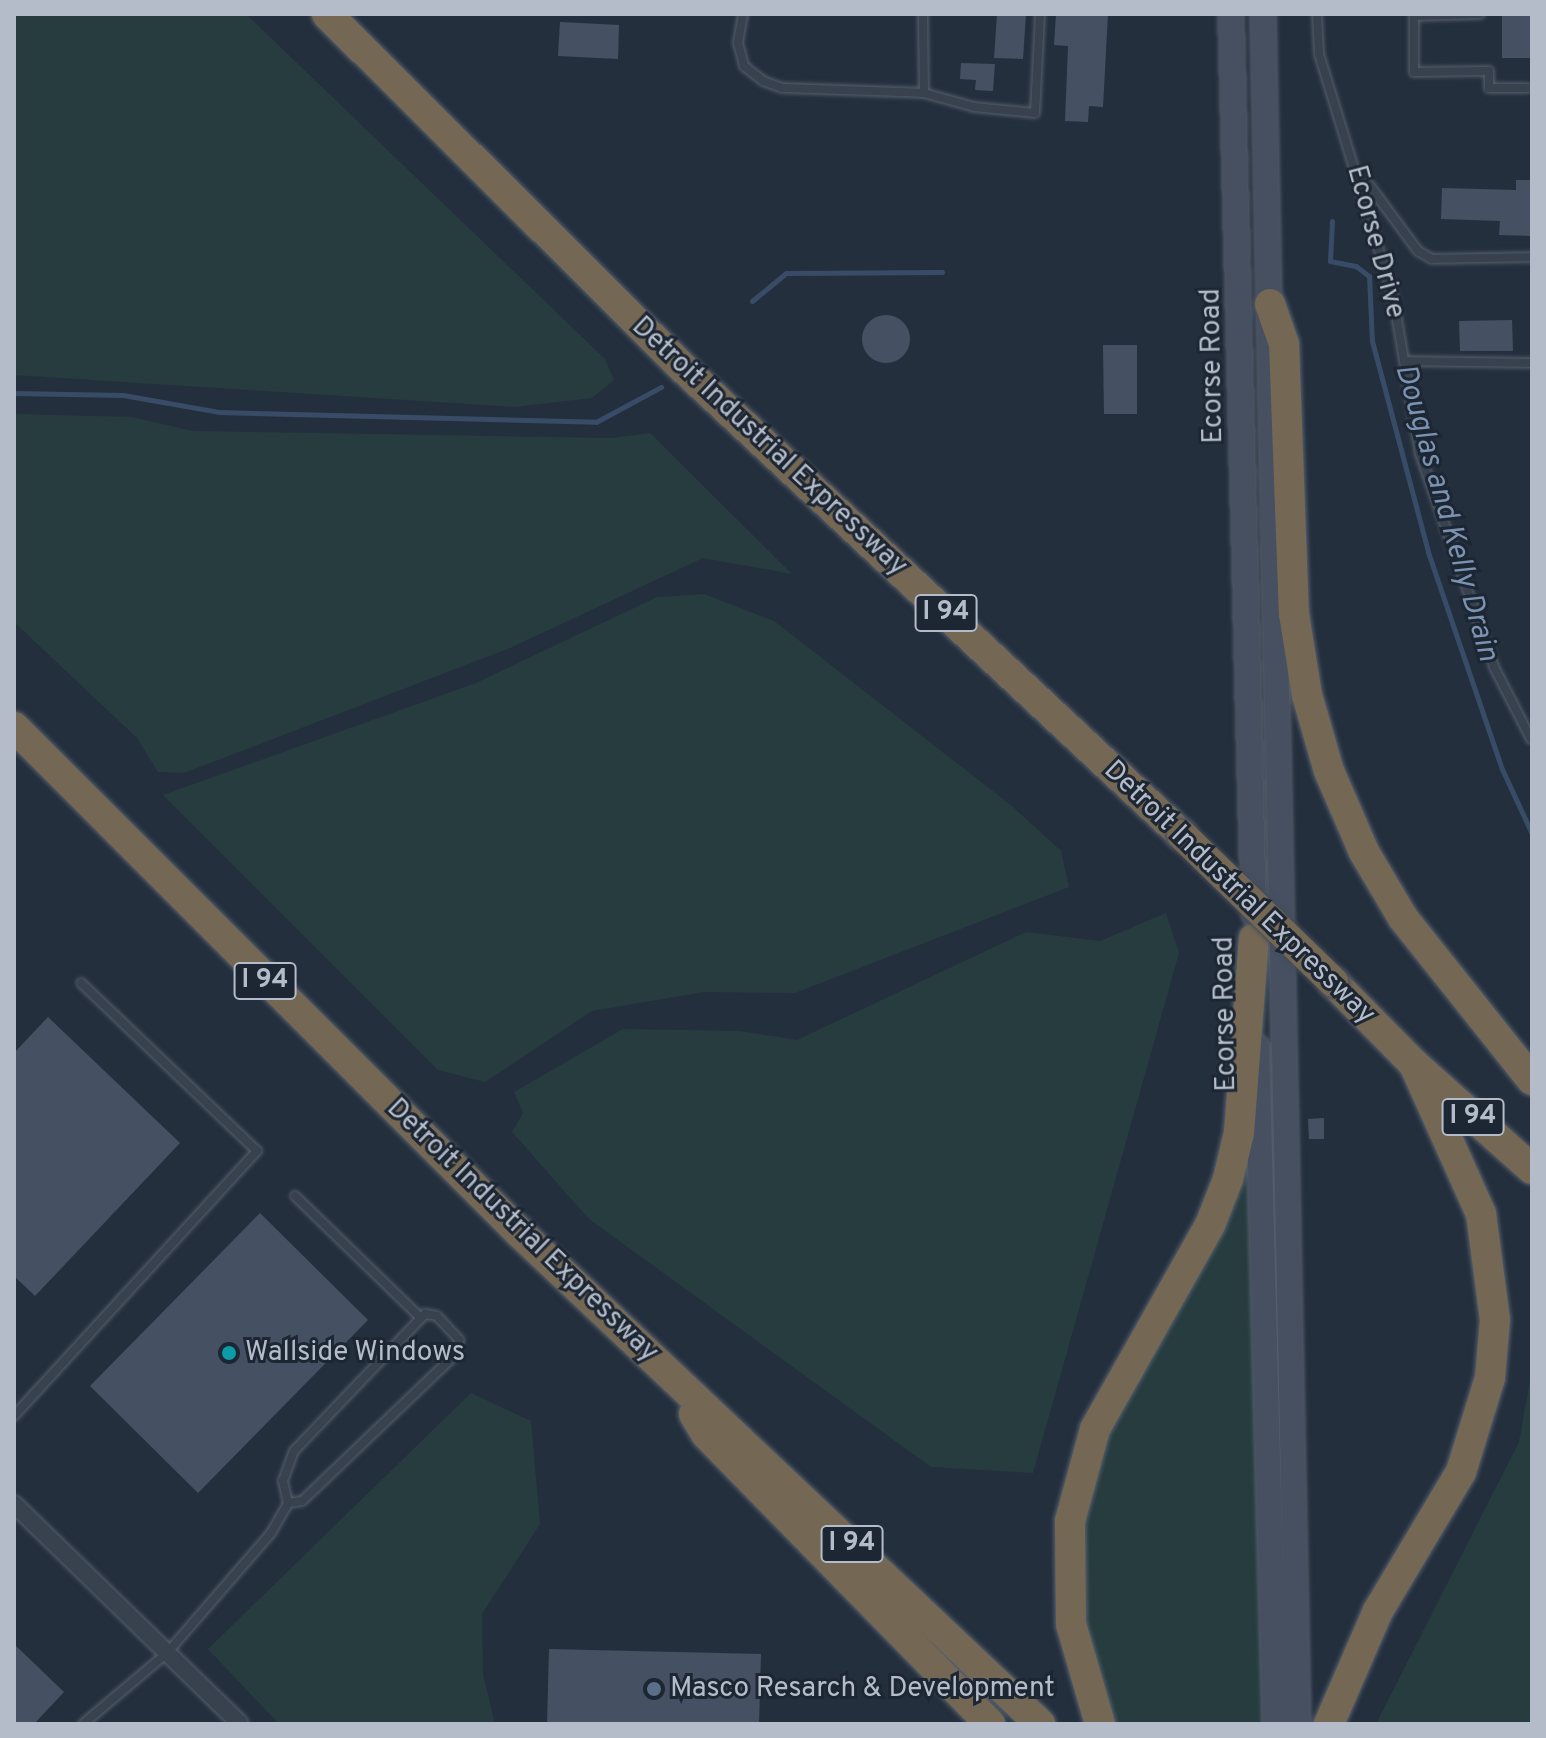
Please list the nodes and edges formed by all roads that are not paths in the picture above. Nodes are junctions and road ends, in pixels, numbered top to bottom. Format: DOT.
graph roads {
  1 [pos="327,14"];
  2 [pos="743,14"];
  3 [pos="923,14"];
  4 [pos="1040,14"];
  5 [pos="1231,14"];
  6 [pos="1263,14"];
  7 [pos="1317,14"];
  8 [pos="1480,14"];
  9 [pos="1527,88"];
  10 [pos="924,93"];
  11 [pos="1356,167"];
  12 [pos="1532,257"];
  13 [pos="1270,304"];
  14 [pos="1404,361"];
  15 [pos="1532,363"];
  16 [pos="14,727"];
  17 [pos="1531,739"];
  18 [pos="1254,939"];
  19 [pos="81,983"];
  20 [pos="1414,1064"];
  21 [pos="1532,1080"];
  22 [pos="1532,1169"];
  23 [pos="295,1196"];
  24 [pos="421,1318"];
  25 [pos="663,1365"];
  26 [pos="14,1416"];
  27 [pos="288,1503"];
  28 [pos="14,1504"];
  29 [pos="167,1653"];
  30 [pos="83,1724"];
  31 [pos="240,1724"];
  32 [pos="990,1724"];
  33 [pos="1040,1724"];
  34 [pos="1100,1724"];
  35 [pos="1275,1724"];
  36 [pos="1298,1724"];
  37 [pos="1329,1724"];
  1 -- 20 [label="highway, Detroit Industrial Expressway / I 94, bridge"];
  2 -- 10 [label="lane"];
  3 -- 10 [label="lane"];
  4 -- 10 [label="lane"];
  5 -- 18 [label="main road, Ecorse Road"];
  6 -- 13 [label="main road, Ecorse Road"];
  7 -- 11 [label="lane, Ecorse Drive"];
  8 -- 9 [label="lane"];
  11 -- 12 [label="lane"];
  11 -- 14 [label="lane, Ecorse Drive"];
  13 -- 21 [label="highway"];
  13 -- 36 [label="main road, Ecorse Road"];
  14 -- 15 [label="lane"];
  14 -- 17 [label="lane, Ecorse Drive"];
  16 -- 25 [label="highway, Detroit Industrial Expressway / I 94"];
  18 -- 34 [label="highway"];
  18 -- 35 [label="main road, Ecorse Road"];
  19 -- 26 [label="lane"];
  20 -- 22 [label="highway, Detroit Industrial Expressway / I 94"];
  20 -- 37 [label="highway"];
  23 -- 24 [label="lane"];
  24 -- 27 [label="lane"];
  24 -- 27 [label="lane"];
  25 -- 32 [label="highway"];
  25 -- 33 [label="highway, Detroit Industrial Expressway / I 94"];
  27 -- 29 [label="lane"];
  28 -- 29 [label="street"];
  29 -- 30 [label="lane"];
  29 -- 31 [label="street"];
}
